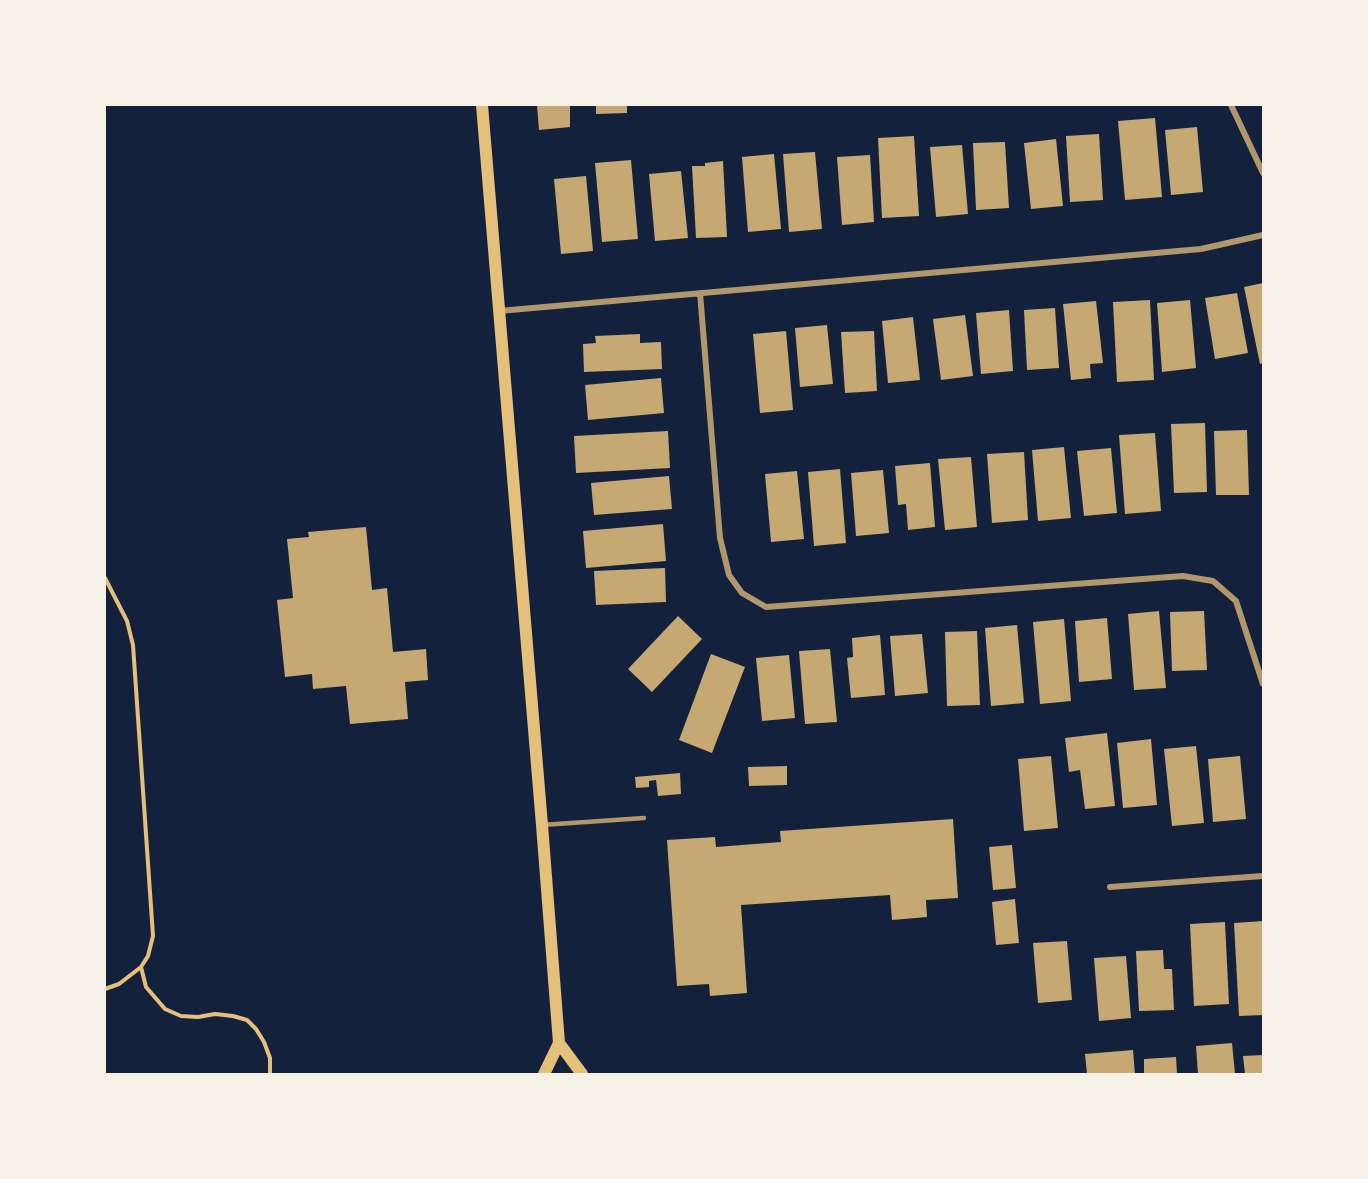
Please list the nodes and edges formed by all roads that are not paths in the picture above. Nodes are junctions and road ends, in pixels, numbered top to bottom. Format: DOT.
graph roads {
  1 [pos="482,105"];
  2 [pos="1231,105"];
  3 [pos="1263,172"];
  4 [pos="1263,235"];
  5 [pos="700,293"];
  6 [pos="499,311"];
  7 [pos="1263,684"];
  8 [pos="644,818"];
  9 [pos="542,825"];
  10 [pos="1263,876"];
  11 [pos="1110,887"];
  12 [pos="559,1043"];
  13 [pos="544,1074"];
  14 [pos="582,1074"];
  1 -- 6 [label="main road"];
  2 -- 3 [label="street"];
  4 -- 5 [label="street"];
  5 -- 6 [label="street"];
  5 -- 7 [label="street"];
  6 -- 9 [label="main road"];
  8 -- 9 [label="lane"];
  9 -- 12 [label="main road"];
  10 -- 11 [label="street"];
  12 -- 13 [label="main road"];
  12 -- 14 [label="main road"];
}
